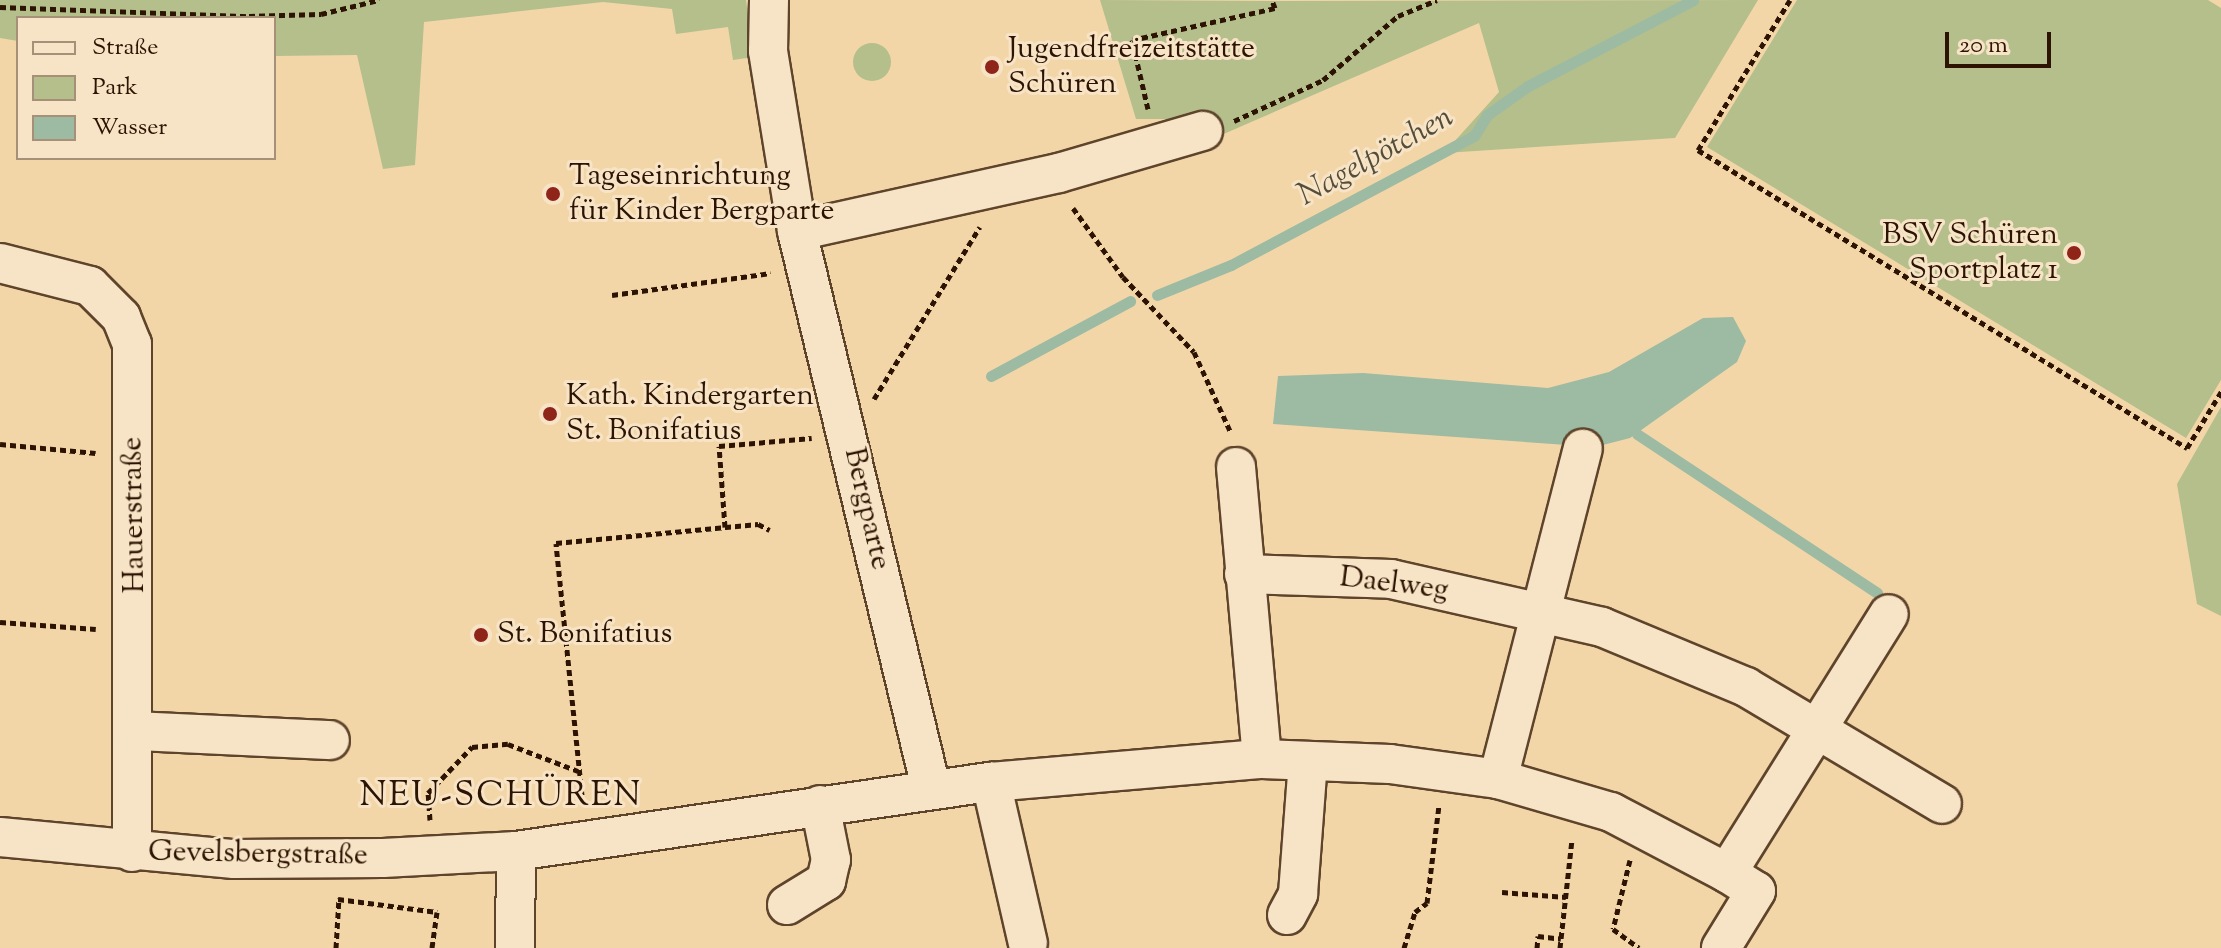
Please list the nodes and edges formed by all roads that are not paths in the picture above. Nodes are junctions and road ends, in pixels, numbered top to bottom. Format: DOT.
graph roads {
  1 [pos="769,0"];
  2 [pos="1203,131"];
  3 [pos="797,231"];
  4 [pos="0,263"];
  5 [pos="1583,449"];
  6 [pos="1236,467"];
  7 [pos="1244,574"];
  8 [pos="1543,610"];
  9 [pos="1889,614"];
  10 [pos="1818,726"];
  11 [pos="136,731"];
  12 [pos="330,740"];
  13 [pos="1262,759"];
  14 [pos="1308,761"];
  15 [pos="1498,779"];
  16 [pos="991,782"];
  17 [pos="931,788"];
  18 [pos="1942,804"];
  19 [pos="820,805"];
  20 [pos="0,837"];
  21 [pos="516,851"];
  22 [pos="132,852"];
  23 [pos="1727,873"];
  24 [pos="787,905"];
  25 [pos="1287,915"];
  26 [pos="1028,943"];
  27 [pos="515,948"];
  28 [pos="1721,948"];
  1 -- 3 [label="street, Bergparte"];
  2 -- 3 [label="street"];
  3 -- 17 [label="street, Bergparte"];
  4 -- 11 [label="street, Hauerstraße"];
  5 -- 8 [label="street"];
  6 -- 7 [label="street"];
  7 -- 8 [label="street, Daelweg"];
  7 -- 13 [label="street"];
  8 -- 10 [label="street, Daelweg"];
  8 -- 15 [label="street"];
  9 -- 10 [label="street"];
  10 -- 18 [label="street, Daelweg"];
  10 -- 23 [label="street"];
  11 -- 12 [label="street"];
  11 -- 22 [label="street, Hauerstraße"];
  13 -- 14 [label="street"];
  13 -- 16 [label="street"];
  14 -- 15 [label="street"];
  14 -- 25 [label="street"];
  15 -- 23 [label="street"];
  16 -- 17 [label="street, Gevelsbergstraße"];
  16 -- 26 [label="street"];
  17 -- 19 [label="street, Gevelsbergstraße"];
  19 -- 21 [label="street, Gevelsbergstraße"];
  19 -- 24 [label="street"];
  20 -- 22 [label="street, Gevelsbergstraße"];
  21 -- 22 [label="street, Gevelsbergstraße"];
  21 -- 27 [label="street"];
  23 -- 28 [label="street"];
}
